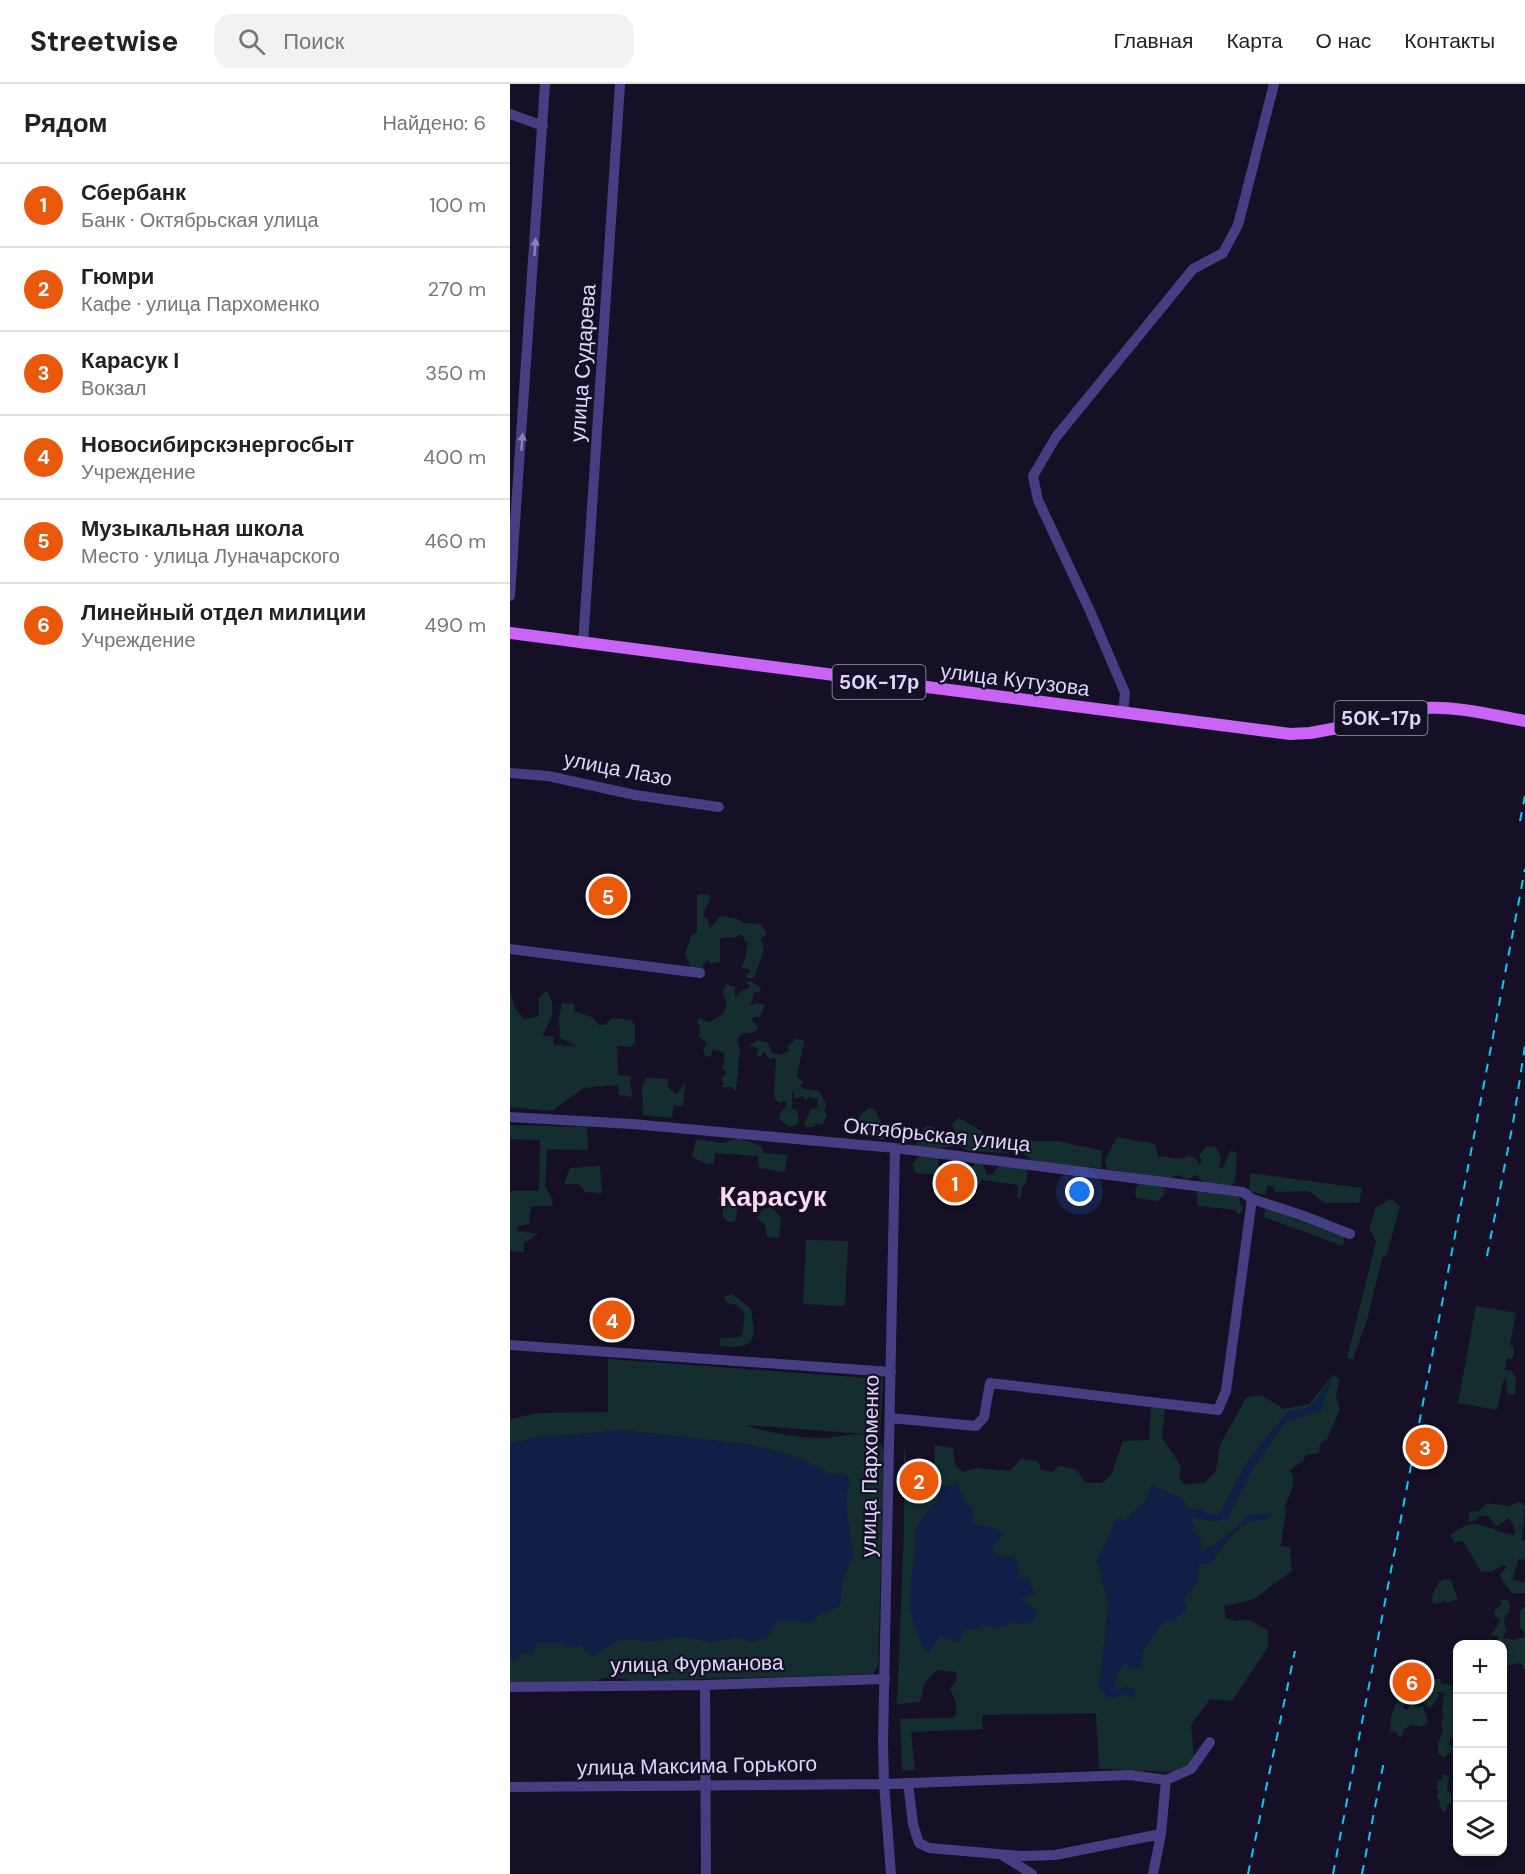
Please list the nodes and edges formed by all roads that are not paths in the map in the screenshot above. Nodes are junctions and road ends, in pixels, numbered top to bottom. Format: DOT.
graph roads {
  1 [pos="545,84"];
  2 [pos="620,84"];
  3 [pos="1274,84"];
  4 [pos="510,114"];
  5 [pos="543,126"];
  6 [pos="510,596"];
  7 [pos="510,633"];
  8 [pos="583,644"];
  9 [pos="1123,713"];
  10 [pos="1519,720"];
  11 [pos="510,773"];
  12 [pos="719,807"];
  13 [pos="510,949"];
  14 [pos="700,973"];
  15 [pos="510,1117"];
  16 [pos="895,1148"];
  17 [pos="1252,1199"];
  18 [pos="1350,1234"];
  19 [pos="510,1345"];
  20 [pos="891,1372"];
  21 [pos="890,1418"];
  22 [pos="885,1679"];
  23 [pos="705,1685"];
  24 [pos="510,1687"];
  25 [pos="1210,1742"];
  26 [pos="1166,1780"];
  27 [pos="908,1783"];
  28 [pos="884,1784"];
  29 [pos="510,1787"];
  30 [pos="705,1787"];
  31 [pos="1161,1834"];
  32 [pos="1000,1854"];
  33 [pos="706,1874"];
  34 [pos="891,1874"];
  35 [pos="1032,1874"];
  36 [pos="1153,1874"];
  1 -- 5 [label="street"];
  2 -- 8 [label="street, улица Сударева"];
  3 -- 9 [label="street"];
  4 -- 5 [label="street"];
  6 -- 5 [label="street, one-way"];
  7 -- 8 [label="main road, улица Кутузова / 50К-17р"];
  8 -- 9 [label="main road, улица Кутузова / 50К-17р"];
  9 -- 10 [label="main road, улица Кутузова / 50К-17р"];
  11 -- 12 [label="street, улица Лазо"];
  13 -- 14 [label="street"];
  15 -- 16 [label="street, Октябрьская улица"];
  16 -- 17 [label="street, Октябрьская улица"];
  16 -- 20 [label="street, улица Пархоменко"];
  17 -- 18 [label="street, Октябрьская улица"];
  17 -- 21 [label="street"];
  19 -- 20 [label="street"];
  20 -- 21 [label="street, улица Пархоменко"];
  21 -- 22 [label="street, улица Пархоменко"];
  22 -- 23 [label="street, улица Фурманова"];
  22 -- 28 [label="street, улица Пархоменко"];
  23 -- 24 [label="street, улица Фурманова"];
  23 -- 30 [label="street"];
  25 -- 26 [label="street"];
  26 -- 27 [label="street"];
  26 -- 31 [label="street"];
  27 -- 28 [label="street"];
  27 -- 32 [label="street"];
  28 -- 30 [label="street, улица Максима Горького"];
  28 -- 34 [label="street, улица Пархоменко"];
  29 -- 30 [label="street, улица Максима Горького"];
  30 -- 33 [label="street"];
  31 -- 32 [label="street"];
  31 -- 36 [label="street"];
  32 -- 35 [label="street"];
}
